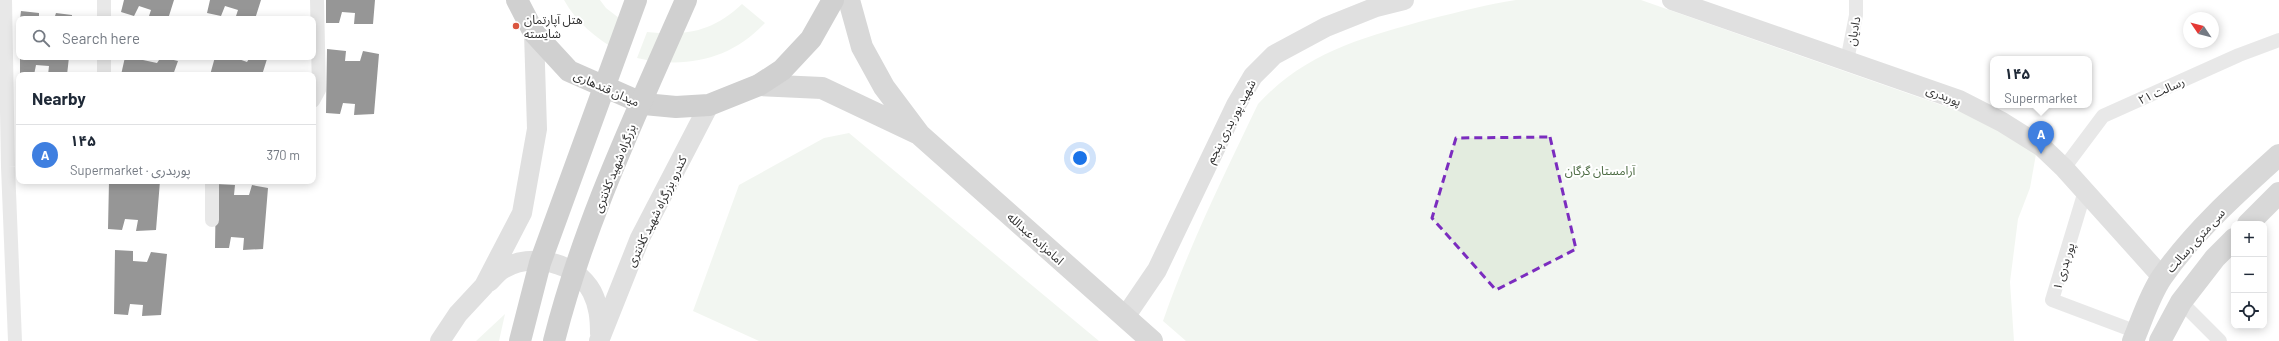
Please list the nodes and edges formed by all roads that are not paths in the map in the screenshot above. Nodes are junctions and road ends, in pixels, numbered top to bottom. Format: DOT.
graph roads {
  1 [pos="5,0"];
  2 [pos="104,0"];
  3 [pos="317,0"];
  4 [pos="517,0"];
  5 [pos="636,0"];
  6 [pos="686,0"];
  7 [pos="833,0"];
  8 [pos="849,0"];
  9 [pos="1404,0"];
  10 [pos="1672,0"];
  11 [pos="1856,0"];
  12 [pos="104,16"];
  13 [pos="534,33"];
  14 [pos="2279,40"];
  15 [pos="104,60"];
  16 [pos="1848,61"];
  17 [pos="104,72"];
  18 [pos="759,85"];
  19 [pos="316,94"];
  20 [pos="709,105"];
  21 [pos="920,135"];
  22 [pos="2279,155"];
  23 [pos="2064,168"];
  24 [pos="212,184"];
  25 [pos="2246,184"];
  26 [pos="2085,191"];
  27 [pos="2273,198"];
  28 [pos="212,220"];
  29 [pos="2251,221"];
  30 [pos="2231,242"];
  31 [pos="2162,277"];
  32 [pos="484,286"];
  33 [pos="2181,302"];
  34 [pos="1125,316"];
  35 [pos="2135,336"];
  36 [pos="599,340"];
  37 [pos="15,341"];
  38 [pos="440,341"];
  39 [pos="520,341"];
  40 [pos="554,341"];
  41 [pos="1152,341"];
  42 [pos="2160,341"];
  43 [pos="2220,341"];
  1 -- 37 [label="street"];
  2 -- 12 [label="street"];
  3 -- 19 [label="street"];
  4 -- 13 [label="highway, میدان قندهاری"];
  5 -- 39 [label="highway, bridge"];
  6 -- 40 [label="highway, بزرگراه شهید کلانتری, bridge"];
  7 -- 18 [label="highway, میدان قندهاری"];
  8 -- 21 [label="main road, امامزاده عبدالله"];
  9 -- 34 [label="main road, شهید پور بدری پنجم"];
  10 -- 16 [label="main road, پوربدری"];
  11 -- 16 [label="street, دادیان"];
  13 -- 20 [label="highway, میدان قندهاری"];
  13 -- 32 [label="main road"];
  14 -- 23 [label="street, ۲۱ رسالت"];
  15 -- 17 [label="street"];
  16 -- 23 [label="main road, پوربدری"];
  18 -- 20 [label="highway, میدان قندهاری"];
  18 -- 21 [label="main road, امامزاده عبدالله"];
  20 -- 36 [label="main road, کندرو بزرگراه شهید کلانتری"];
  21 -- 34 [label="main road, امامزاده عبدالله"];
  22 -- 25 [label="main road, سی متری رسالت"];
  23 -- 26 [label="main road, پوربدری"];
  24 -- 28 [label="street"];
  25 -- 27 [label="main road"];
  25 -- 31 [label="main road, سی متری رسالت"];
  26 -- 31 [label="main road, پوربدری"];
  26 -- 35 [label="street, پور بدری ۱"];
  27 -- 29 [label="main road"];
  30 -- 33 [label="main road"];
  31 -- 35 [label="main road, سی متری رسالت"];
  32 -- 36 [label="main road"];
  32 -- 38 [label="main road"];
  33 -- 42 [label="main road"];
  33 -- 43 [label="street"];
  34 -- 41 [label="main road, امامزاده عبدالله"];
}
